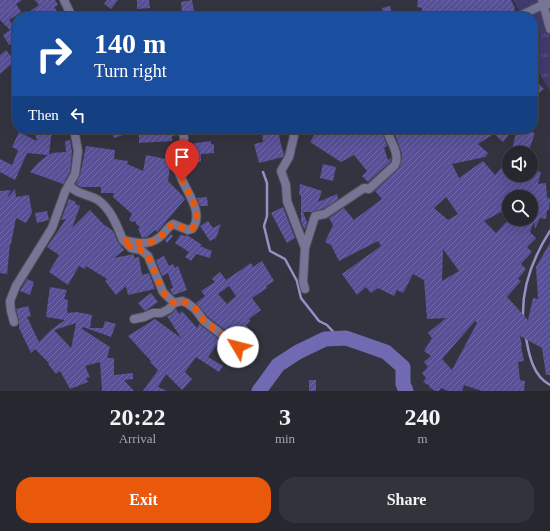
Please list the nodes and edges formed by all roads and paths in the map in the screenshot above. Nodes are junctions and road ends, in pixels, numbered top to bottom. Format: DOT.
graph roads {
  1 [pos="64,0"];
  2 [pos="545,2"];
  3 [pos="70,12"];
  4 [pos="527,12"];
  5 [pos="550,29"];
  6 [pos="75,134"];
  7 [pos="183,134"];
  8 [pos="294,134"];
  9 [pos="388,134"];
  10 [pos="69,184"];
  11 [pos="123,240"];
  12 [pos="305,248"];
  13 [pos="305,289"];
  14 [pos="174,303"];
  15 [pos="134,318"];
  16 [pos="14,322"];
  17 [pos="238,347"];
  1 -- 3 [label="street"];
  2 -- 4 [label="street"];
  2 -- 5 [label="street"];
  6 -- 10 [label="street"];
  7 -- 11 [label="street"];
  8 -- 12 [label="street"];
  9 -- 12 [label="street"];
  10 -- 11 [label="street"];
  10 -- 16 [label="street"];
  11 -- 14 [label="street"];
  12 -- 13 [label="street"];
  14 -- 15 [label="street"];
  14 -- 17 [label="street"];
}
